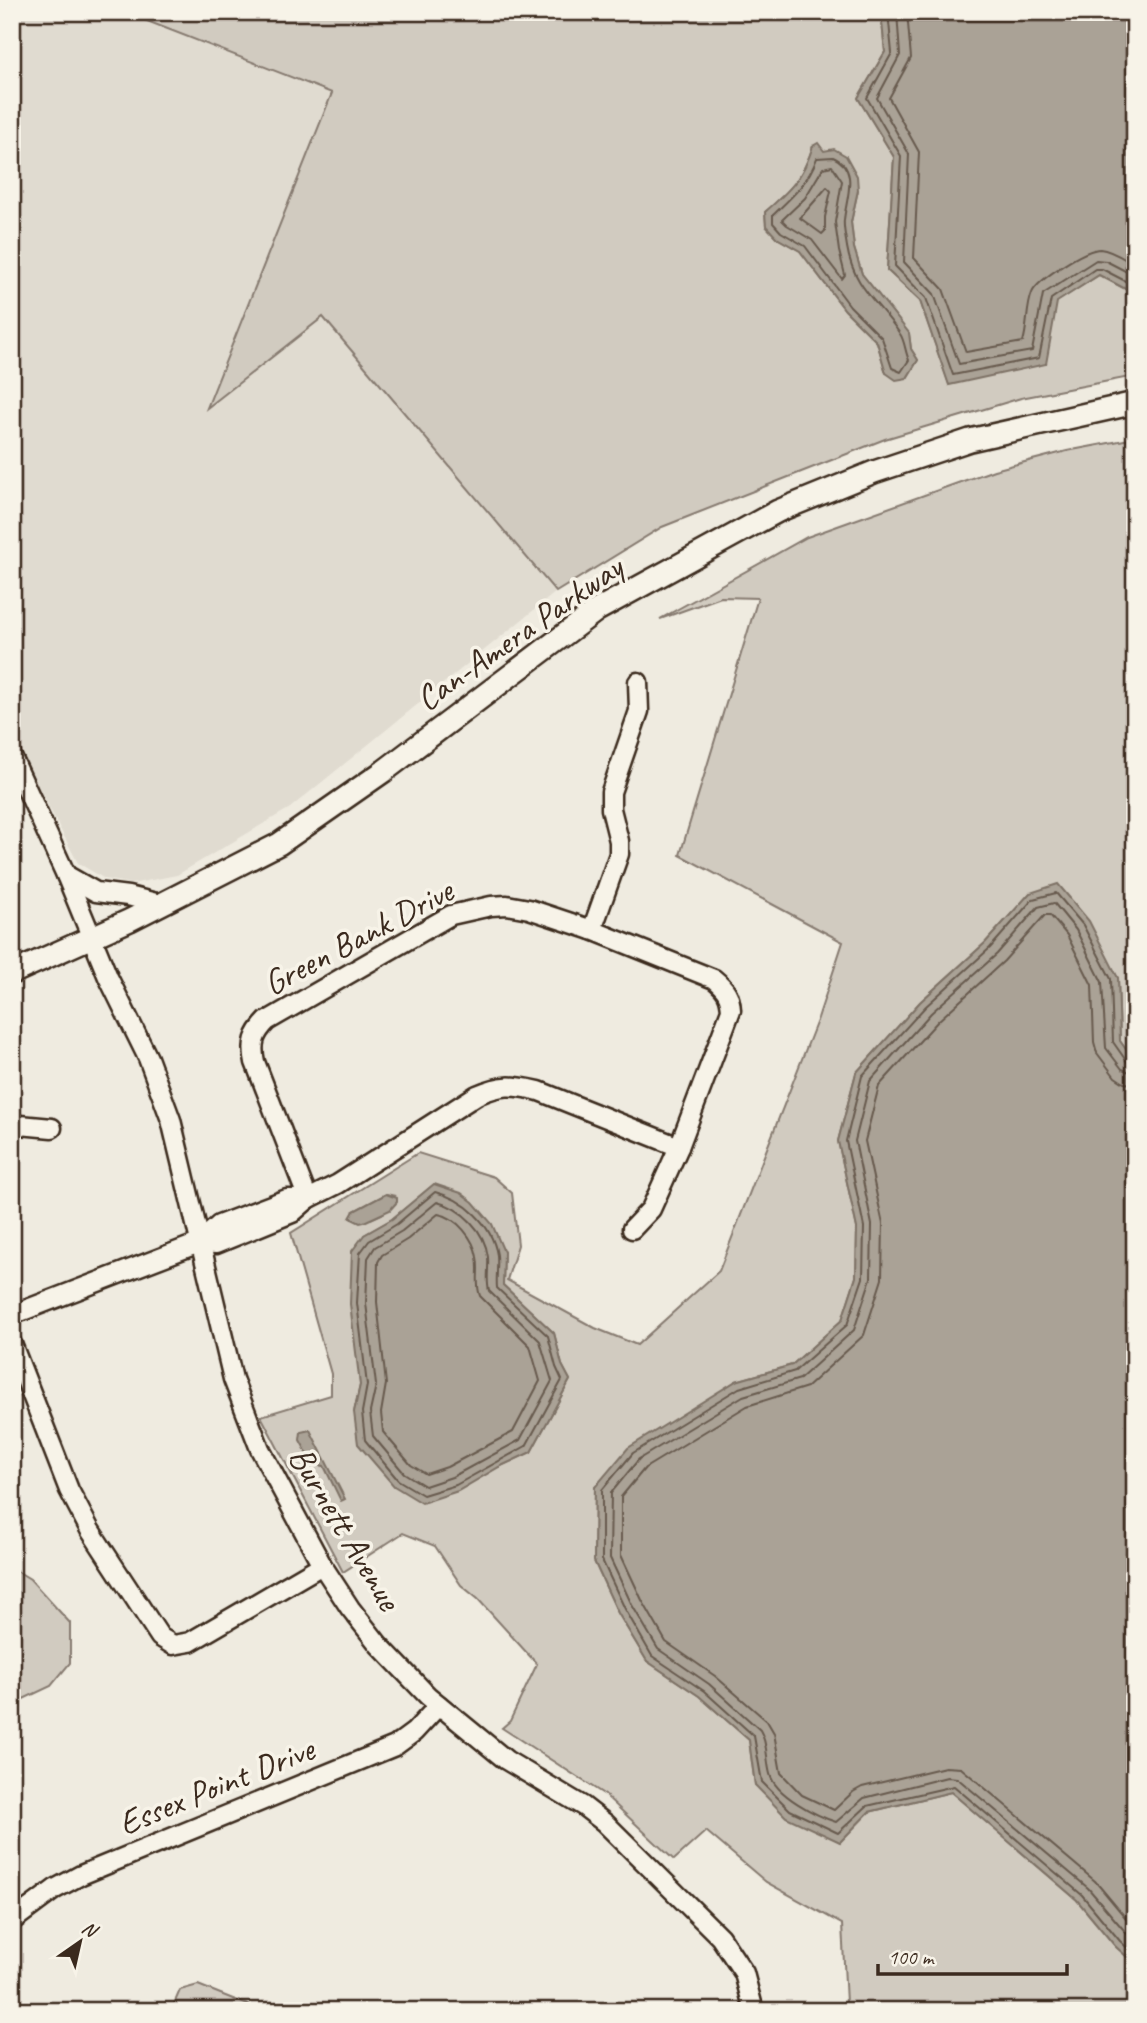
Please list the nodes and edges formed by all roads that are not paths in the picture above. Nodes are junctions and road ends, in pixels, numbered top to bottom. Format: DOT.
graph roads {
  1 [pos="1135,403"];
  2 [pos="638,682"];
  3 [pos="12,757"];
  4 [pos="66,874"];
  5 [pos="160,904"];
  6 [pos="592,930"];
  7 [pos="92,937"];
  8 [pos="12,973"];
  9 [pos="12,1127"];
  10 [pos="52,1128"];
  11 [pos="679,1147"];
  12 [pos="308,1199"];
  13 [pos="632,1229"];
  14 [pos="199,1243"];
  15 [pos="12,1315"];
  16 [pos="12,1344"];
  17 [pos="322,1565"];
  18 [pos="439,1705"];
  19 [pos="12,1922"];
  20 [pos="754,2011"];
  1 -- 5 [label="main road, Can-Amera Parkway"];
  2 -- 6 [label="street"];
  3 -- 4 [label="street, Burnett Avenue"];
  4 -- 5 [label="street"];
  4 -- 7 [label="street, Burnett Avenue"];
  5 -- 7 [label="main road, Can-Amera Parkway"];
  6 -- 11 [label="street, Green Bank Drive"];
  6 -- 12 [label="street, Green Bank Drive"];
  7 -- 8 [label="main road, Can-Amera Parkway"];
  7 -- 14 [label="street, Burnett Avenue"];
  9 -- 10 [label="street"];
  11 -- 12 [label="street"];
  11 -- 13 [label="street, Green Bank Drive"];
  12 -- 14 [label="street"];
  14 -- 15 [label="street"];
  14 -- 17 [label="street, Burnett Avenue"];
  16 -- 17 [label="street"];
  17 -- 18 [label="street, Burnett Avenue"];
  18 -- 19 [label="street, Essex Point Drive"];
  18 -- 20 [label="street, Burnett Avenue"];
}
